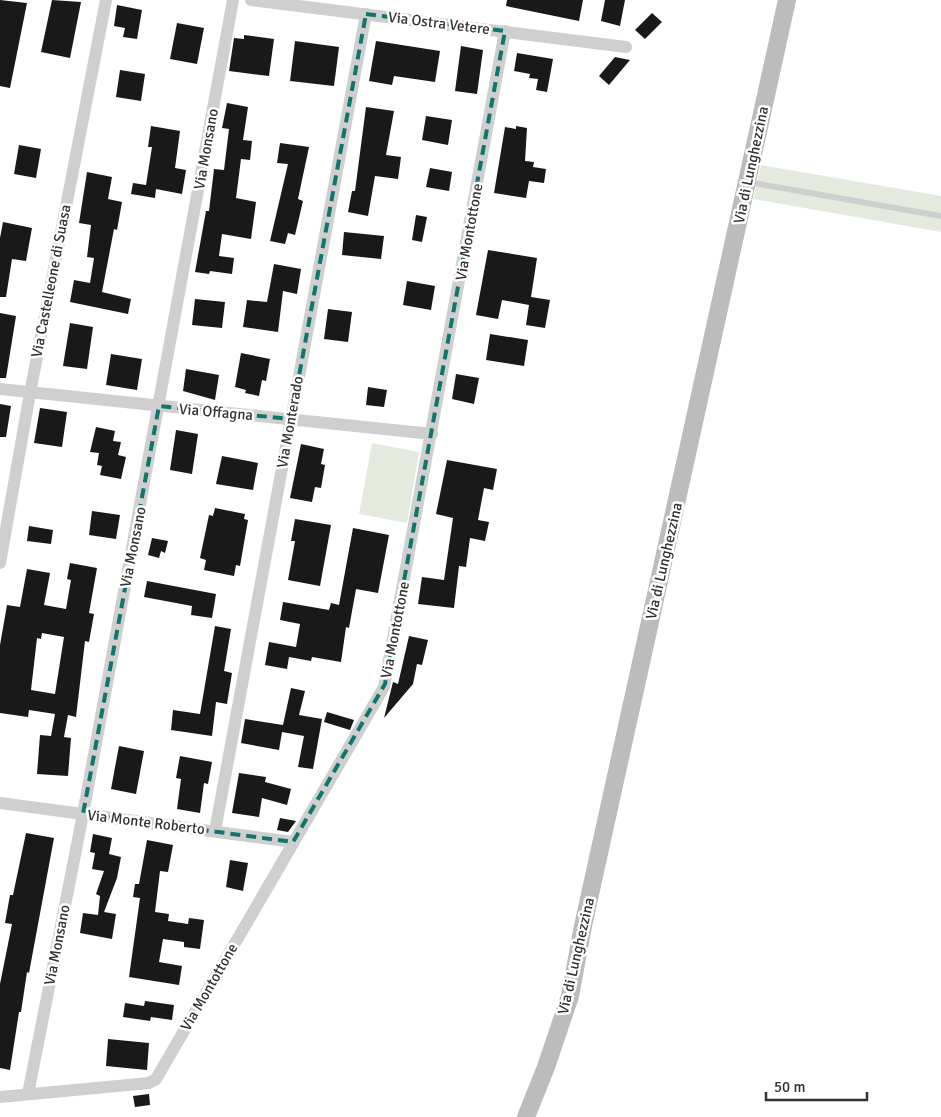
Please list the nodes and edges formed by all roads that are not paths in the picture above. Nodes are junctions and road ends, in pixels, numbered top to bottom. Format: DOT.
graph roads {
  1 [pos="106,0"];
  2 [pos="233,0"];
  3 [pos="252,0"];
  4 [pos="787,0"];
  5 [pos="366,14"];
  6 [pos="505,31"];
  7 [pos="626,47"];
  8 [pos="748,182"];
  9 [pos="941,216"];
  10 [pos="0,389"];
  11 [pos="30,393"];
  12 [pos="159,406"];
  13 [pos="291,419"];
  14 [pos="432,434"];
  15 [pos="0,563"];
  16 [pos="0,804"];
  17 [pos="83,814"];
  18 [pos="215,830"];
  19 [pos="293,842"];
  20 [pos="28,1094"];
  21 [pos="0,1097"];
  22 [pos="526,1117"];
  1 -- 11 [label="street, Via Castelleone di Suasa"];
  2 -- 12 [label="street, Via Monsano"];
  3 -- 5 [label="street, Via Ostra Vetere"];
  4 -- 8 [label="street, Via di Lunghezzina"];
  5 -- 6 [label="street, Via Ostra Vetere"];
  5 -- 13 [label="street, Via Monterado"];
  6 -- 7 [label="street, Via Ostra Vetere"];
  6 -- 14 [label="street, Via Montottone"];
  8 -- 9 [label="lane"];
  8 -- 22 [label="street, Via di Lunghezzina"];
  10 -- 11 [label="street, Via Offagna"];
  11 -- 12 [label="street, Via Offagna"];
  11 -- 15 [label="street, Via Castelleone di Suasa"];
  12 -- 13 [label="street, Via Offagna"];
  12 -- 17 [label="street, Via Monsano"];
  13 -- 14 [label="street, Via Offagna"];
  13 -- 18 [label="street, Via Monterado"];
  14 -- 19 [label="street, Via Montottone"];
  16 -- 17 [label="street, Via Monte Roberto"];
  17 -- 18 [label="street, Via Monte Roberto"];
  17 -- 20 [label="street, Via Monsano"];
  18 -- 19 [label="street, Via Monte Roberto"];
  19 -- 20 [label="street, Via Montottone"];
  20 -- 21 [label="street, Via Montottone"];
}
